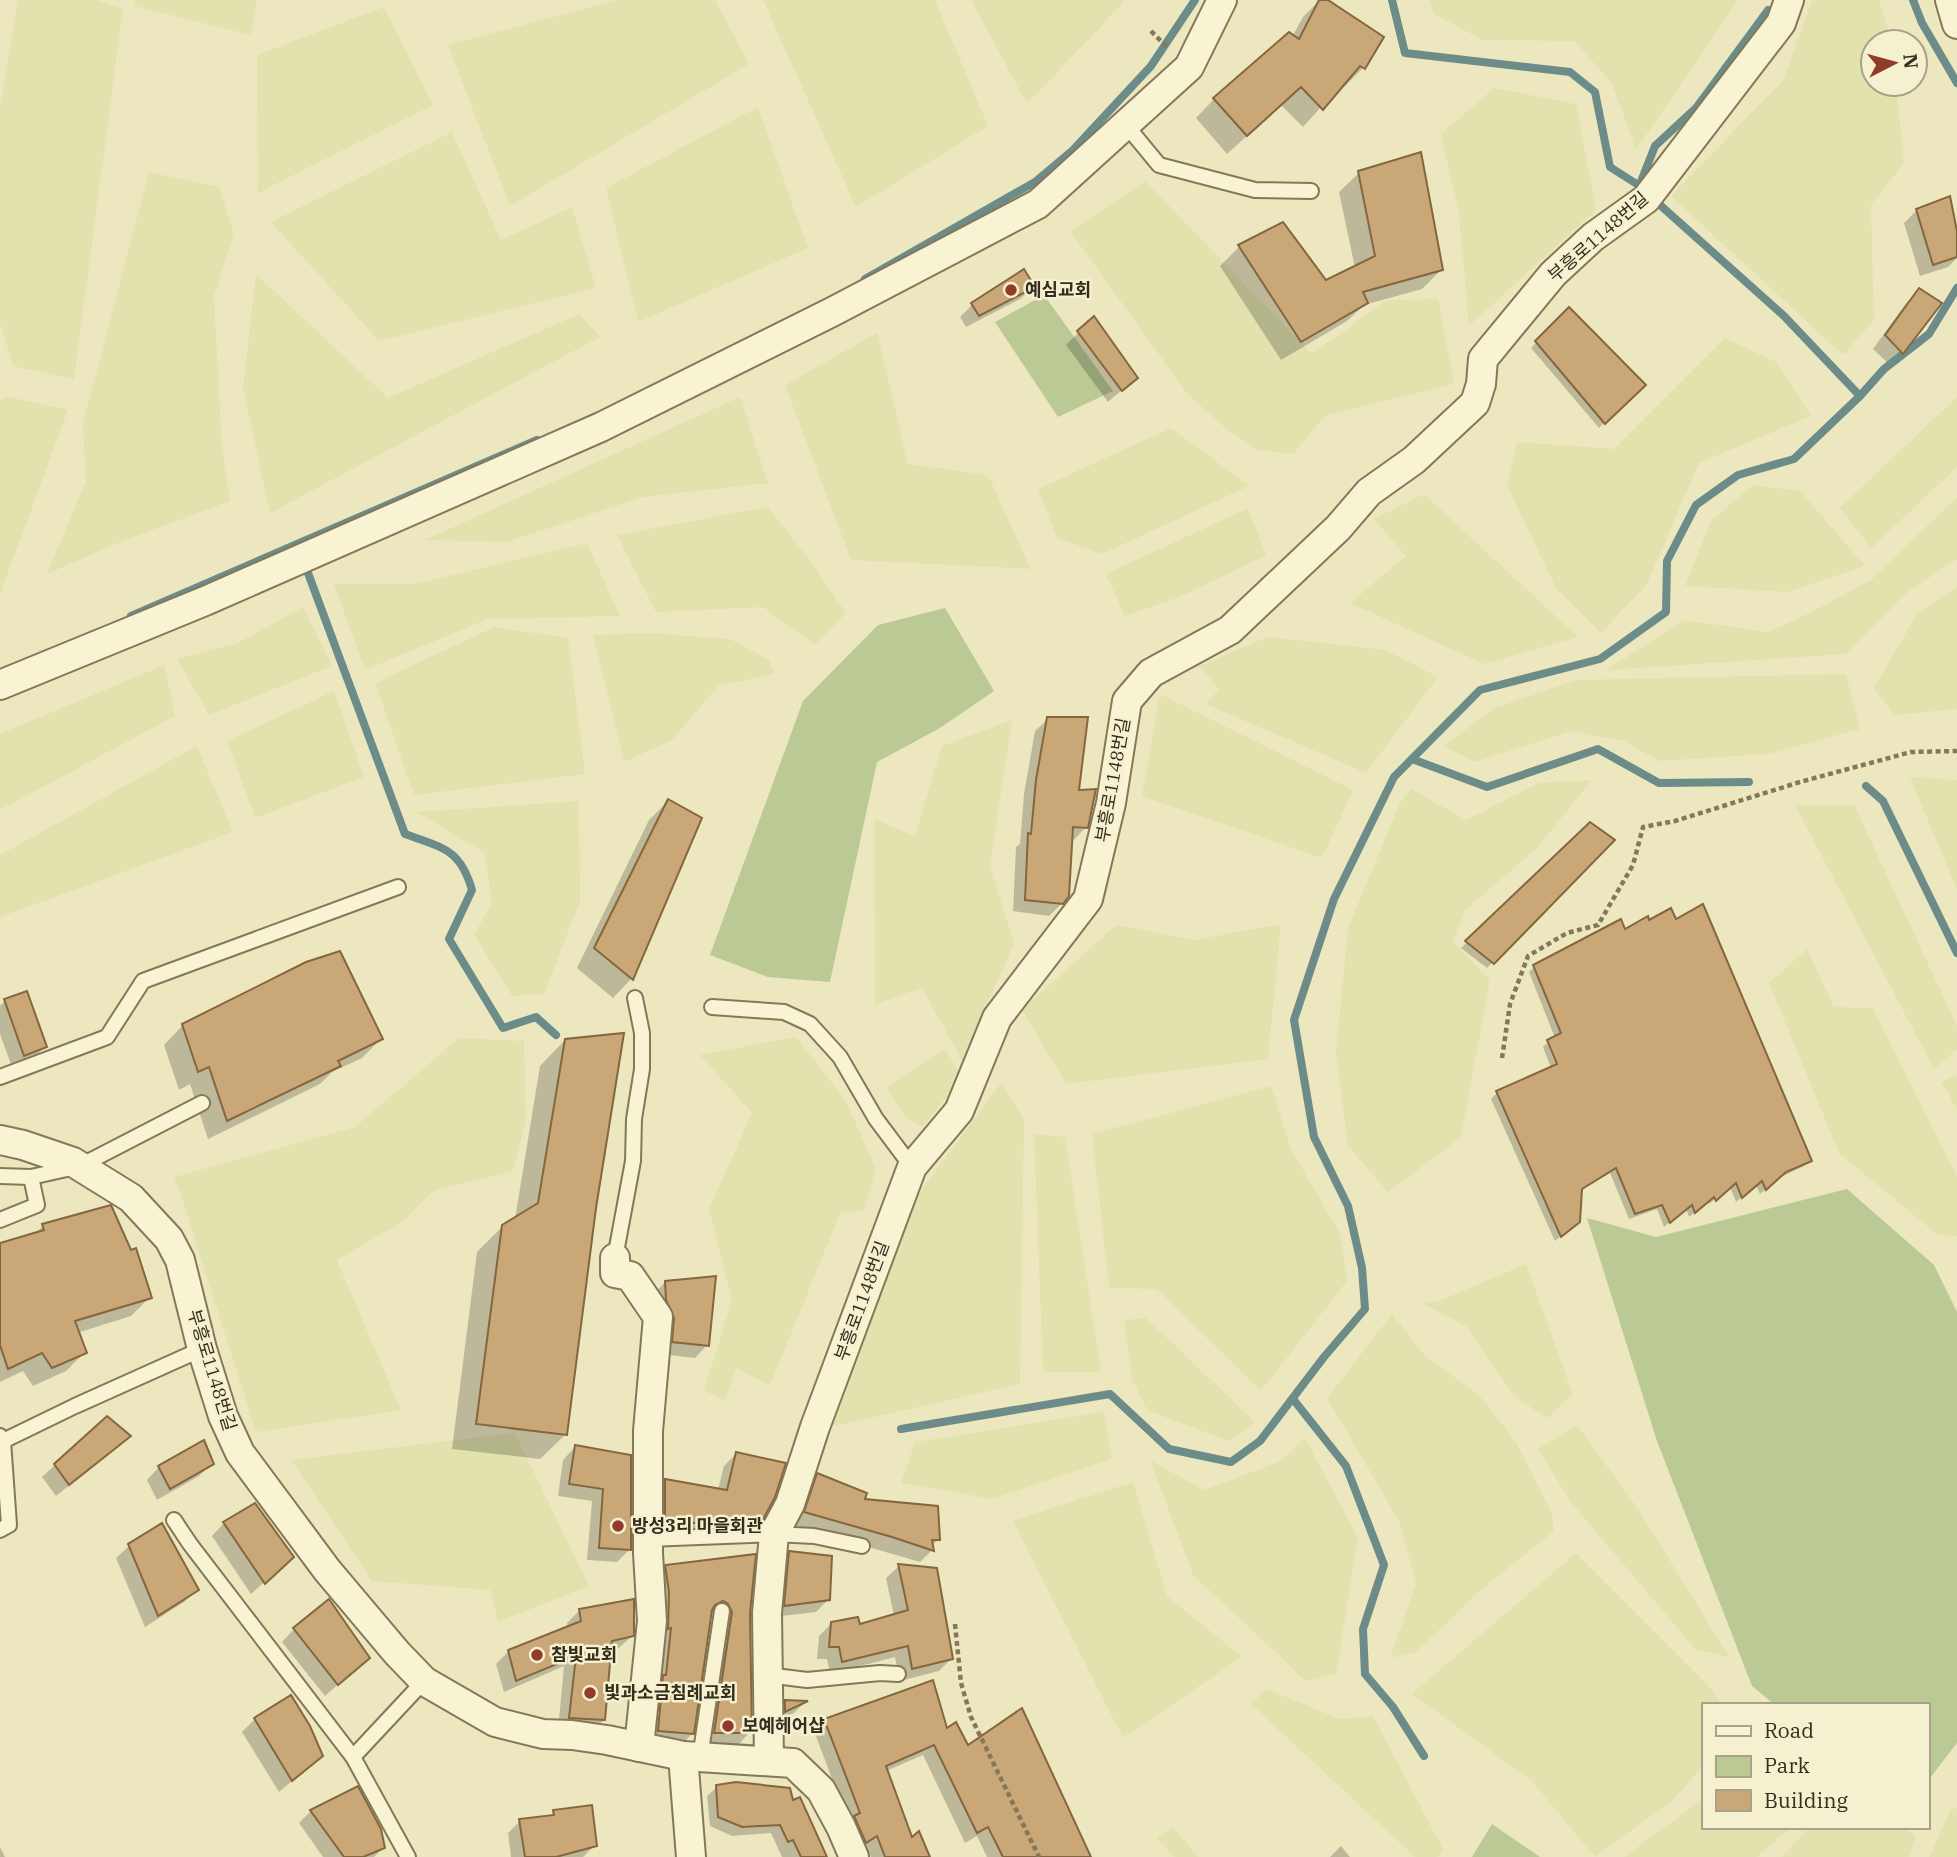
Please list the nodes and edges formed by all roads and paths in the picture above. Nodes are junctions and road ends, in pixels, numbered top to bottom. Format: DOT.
graph roads {
  1 [pos="1222,0"];
  2 [pos="1789,0"];
  3 [pos="1950,0"];
  4 [pos="1957,24"];
  5 [pos="1151,31"];
  6 [pos="1175,54"];
  7 [pos="1126,125"];
  8 [pos="1311,191"];
  9 [pos="0,685"];
  10 [pos="1957,751"];
  11 [pos="398,887"];
  12 [pos="635,998"];
  13 [pos="712,1007"];
  14 [pos="1502,1058"];
  15 [pos="0,1077"];
  16 [pos="202,1103"];
  17 [pos="0,1140"];
  18 [pos="80,1167"];
  19 [pos="912,1167"];
  20 [pos="0,1177"];
  21 [pos="31,1177"];
  22 [pos="0,1220"];
  23 [pos="610,1267"];
  24 [pos="201,1349"];
  25 [pos="1,1439"];
  26 [pos="174,1520"];
  27 [pos="0,1530"];
  28 [pos="774,1534"];
  29 [pos="649,1539"];
  30 [pos="862,1546"];
  31 [pos="722,1611"];
  32 [pos="955,1624"];
  33 [pos="898,1674"];
  34 [pos="767,1675"];
  35 [pos="424,1681"];
  36 [pos="639,1747"];
  37 [pos="353,1757"];
  38 [pos="692,1757"];
  39 [pos="769,1760"];
  40 [pos="408,1857"];
  41 [pos="691,1857"];
  42 [pos="854,1857"];
  43 [pos="1039,1857"];
  1 -- 7 [label="street"];
  2 -- 19 [label="street, 부흥로1148번길"];
  3 -- 4 [label="street"];
  5 -- 6 [label="path"];
  7 -- 8 [label="lane"];
  7 -- 9 [label="street"];
  10 -- 14 [label="path"];
  11 -- 15 [label="lane"];
  12 -- 23 [label="lane"];
  13 -- 19 [label="lane"];
  16 -- 18 [label="lane"];
  17 -- 18 [label="street, 부흥로1148번길"];
  18 -- 21 [label="lane"];
  18 -- 24 [label="street, 부흥로1148번길"];
  19 -- 28 [label="street, 부흥로1148번길"];
  20 -- 21 [label="lane"];
  21 -- 22 [label="lane"];
  23 -- 29 [label="street"];
  24 -- 25 [label="lane"];
  24 -- 35 [label="street, 부흥로1148번길"];
  25 -- 27 [label="lane"];
  26 -- 37 [label="lane"];
  28 -- 29 [label="lane"];
  28 -- 30 [label="lane"];
  28 -- 34 [label="street, 부흥로1148번길"];
  29 -- 36 [label="street"];
  31 -- 38 [label="lane"];
  32 -- 43 [label="path"];
  33 -- 34 [label="lane"];
  34 -- 39 [label="street, 부흥로1148번길"];
  35 -- 36 [label="street, 부흥로1148번길"];
  35 -- 37 [label="lane"];
  36 -- 38 [label="street, 부흥로1148번길"];
  37 -- 40 [label="lane"];
  38 -- 39 [label="street, 부흥로1148번길"];
  38 -- 41 [label="street"];
  39 -- 42 [label="street, 부흥로1148번길"];
}
